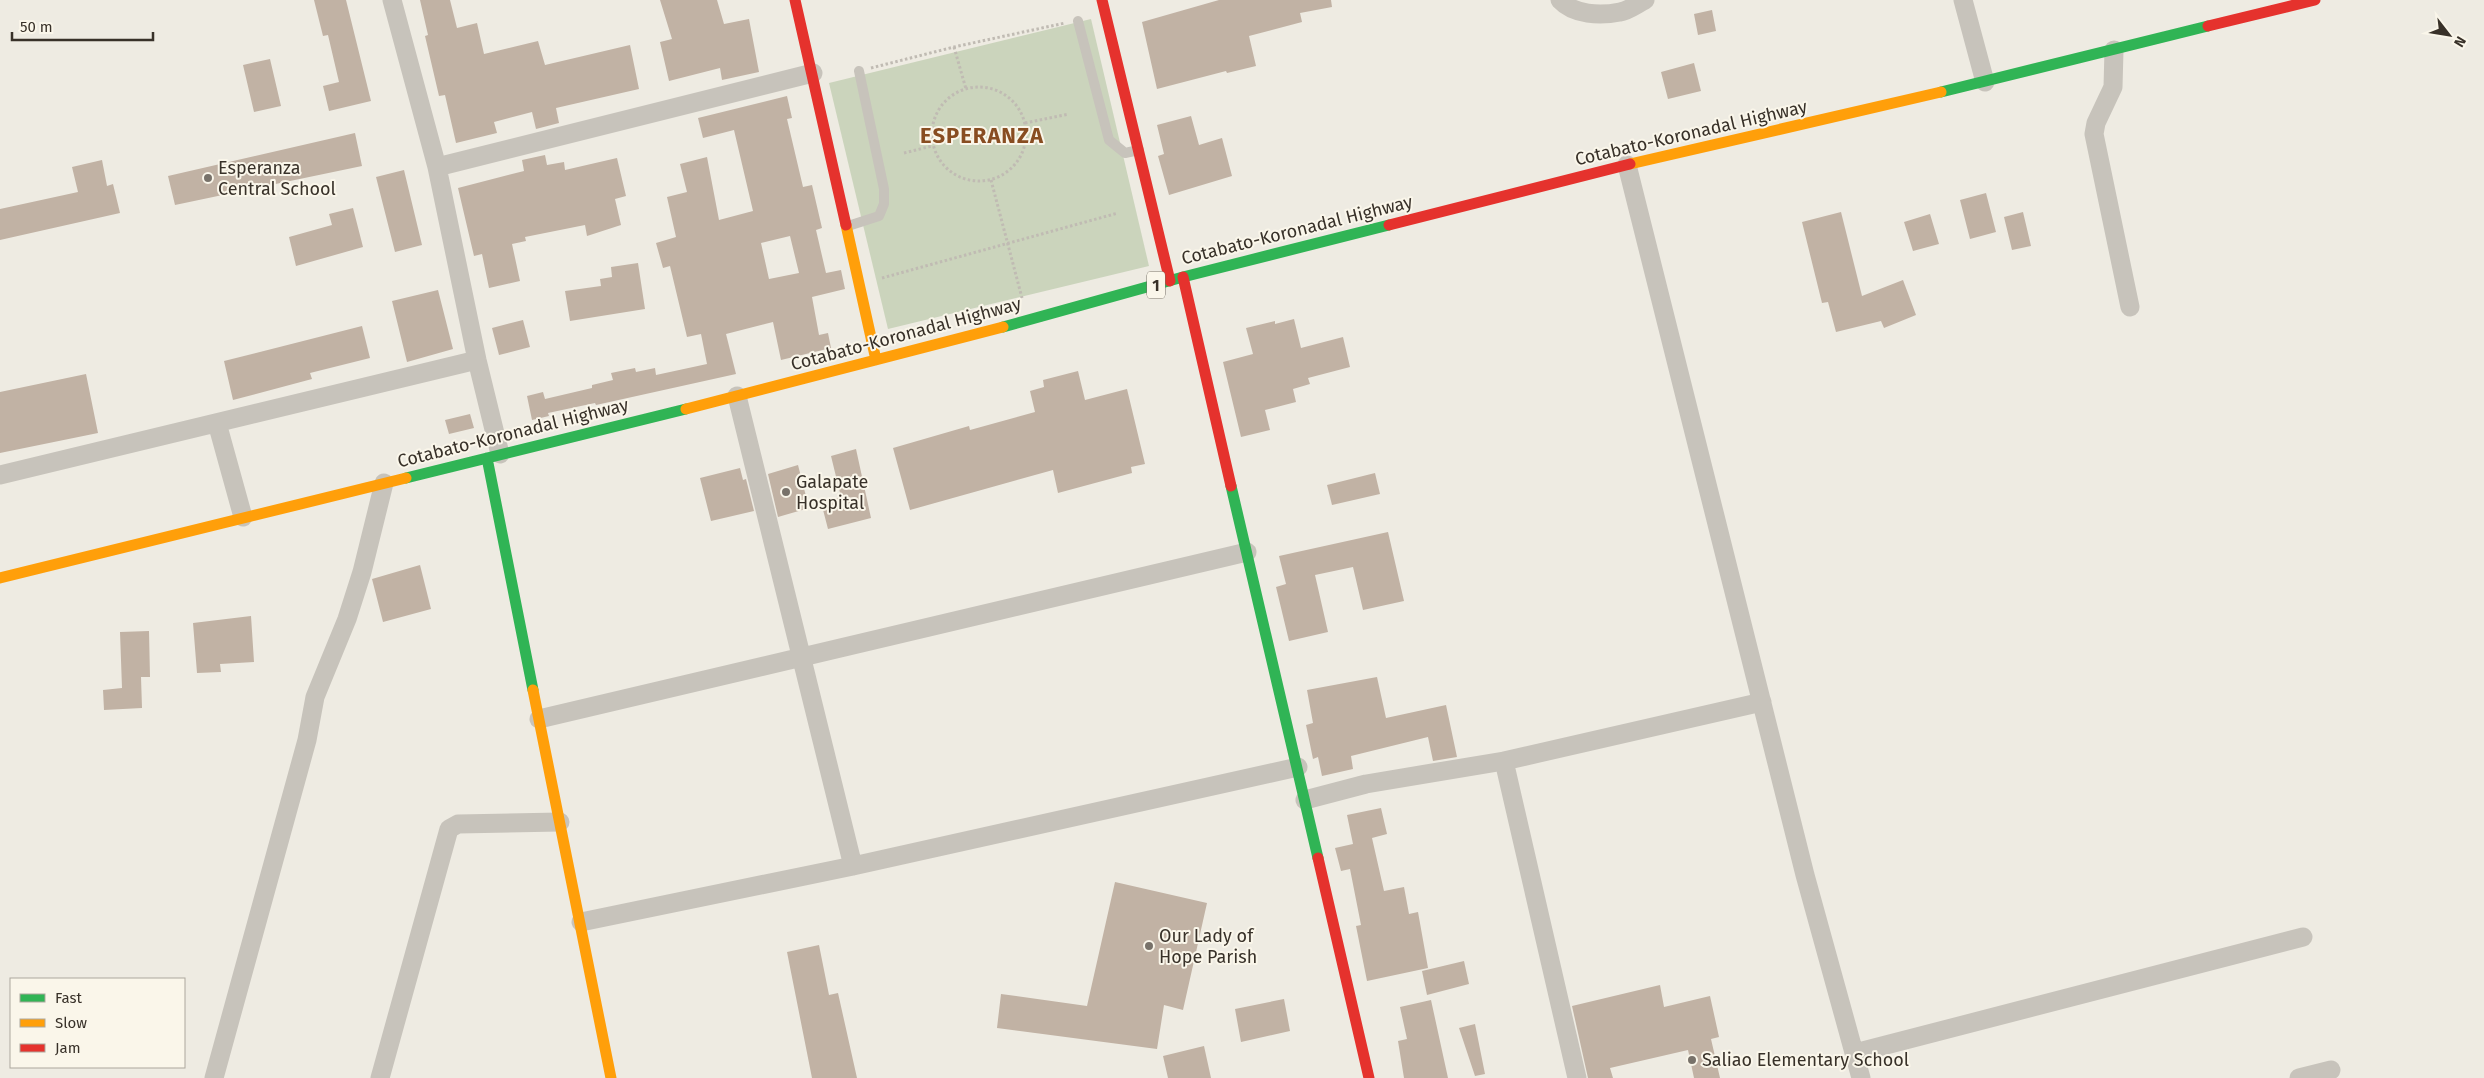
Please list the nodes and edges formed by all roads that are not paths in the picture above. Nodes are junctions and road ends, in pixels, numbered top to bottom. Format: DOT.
graph roads {
  1 [pos="392,0"];
  2 [pos="795,0"];
  3 [pos="1102,0"];
  4 [pos="1560,0"];
  5 [pos="1645,0"];
  6 [pos="1963,0"];
  7 [pos="2315,0"];
  8 [pos="1078,21"];
  9 [pos="2114,50"];
  10 [pos="859,71"];
  11 [pos="814,73"];
  12 [pos="1985,82"];
  13 [pos="1140,150"];
  14 [pos="1627,166"];
  15 [pos="437,167"];
  16 [pos="848,226"];
  17 [pos="1183,277"];
  18 [pos="1170,281"];
  19 [pos="2130,307"];
  20 [pos="477,360"];
  21 [pos="876,360"];
  22 [pos="737,396"];
  23 [pos="217,423"];
  24 [pos="493,456"];
  25 [pos="0,475"];
  26 [pos="384,483"];
  27 [pos="243,517"];
  28 [pos="1247,552"];
  29 [pos="0,578"];
  30 [pos="802,656"];
  31 [pos="1762,702"];
  32 [pos="539,719"];
  33 [pos="1504,761"];
  34 [pos="1298,767"];
  35 [pos="1305,800"];
  36 [pos="560,822"];
  37 [pos="853,866"];
  38 [pos="581,922"];
  39 [pos="2303,937"];
  40 [pos="1855,1053"];
  41 [pos="2331,1070"];
  42 [pos="214,1078"];
  43 [pos="380,1078"];
  44 [pos="611,1078"];
  45 [pos="1369,1078"];
  46 [pos="1577,1078"];
  47 [pos="1861,1078"];
  48 [pos="2299,1078"];
  1 -- 15 [label="street"];
  2 -- 11 [label="main road"];
  3 -- 13 [label="main road"];
  4 -- 5 [label="street"];
  6 -- 12 [label="street"];
  7 -- 9 [label="main road, Cotabato-Koronadal Highway / 1"];
  8 -- 13 [label="lane"];
  9 -- 12 [label="main road, Cotabato-Koronadal Highway / 1"];
  9 -- 19 [label="street"];
  10 -- 16 [label="lane"];
  11 -- 15 [label="street"];
  11 -- 16 [label="main road"];
  12 -- 14 [label="main road, Cotabato-Koronadal Highway / 1"];
  13 -- 18 [label="main road"];
  14 -- 17 [label="main road, Cotabato-Koronadal Highway / 1"];
  14 -- 31 [label="street"];
  15 -- 20 [label="street"];
  16 -- 21 [label="main road"];
  17 -- 18 [label="main road, Cotabato-Koronadal Highway / 1"];
  17 -- 28 [label="main road"];
  18 -- 21 [label="main road, Cotabato-Koronadal Highway / 1"];
  20 -- 23 [label="street"];
  20 -- 24 [label="street"];
  21 -- 22 [label="main road, Cotabato-Koronadal Highway / 1"];
  22 -- 24 [label="main road, Cotabato-Koronadal Highway / 1"];
  22 -- 30 [label="street"];
  23 -- 25 [label="street"];
  23 -- 27 [label="street"];
  24 -- 26 [label="main road, Cotabato-Koronadal Highway / 1"];
  24 -- 32 [label="main road"];
  26 -- 27 [label="main road, Cotabato-Koronadal Highway / 1"];
  26 -- 42 [label="street"];
  27 -- 29 [label="main road, Cotabato-Koronadal Highway / 1"];
  28 -- 30 [label="street"];
  28 -- 34 [label="main road"];
  30 -- 32 [label="street"];
  30 -- 37 [label="street"];
  31 -- 33 [label="street"];
  31 -- 40 [label="street"];
  32 -- 36 [label="main road"];
  33 -- 35 [label="street"];
  33 -- 46 [label="street"];
  34 -- 35 [label="main road"];
  34 -- 37 [label="street"];
  35 -- 45 [label="main road"];
  36 -- 38 [label="main road"];
  36 -- 43 [label="street"];
  37 -- 38 [label="street"];
  38 -- 44 [label="main road"];
  39 -- 40 [label="street"];
  40 -- 47 [label="street"];
  41 -- 48 [label="street"];
}
